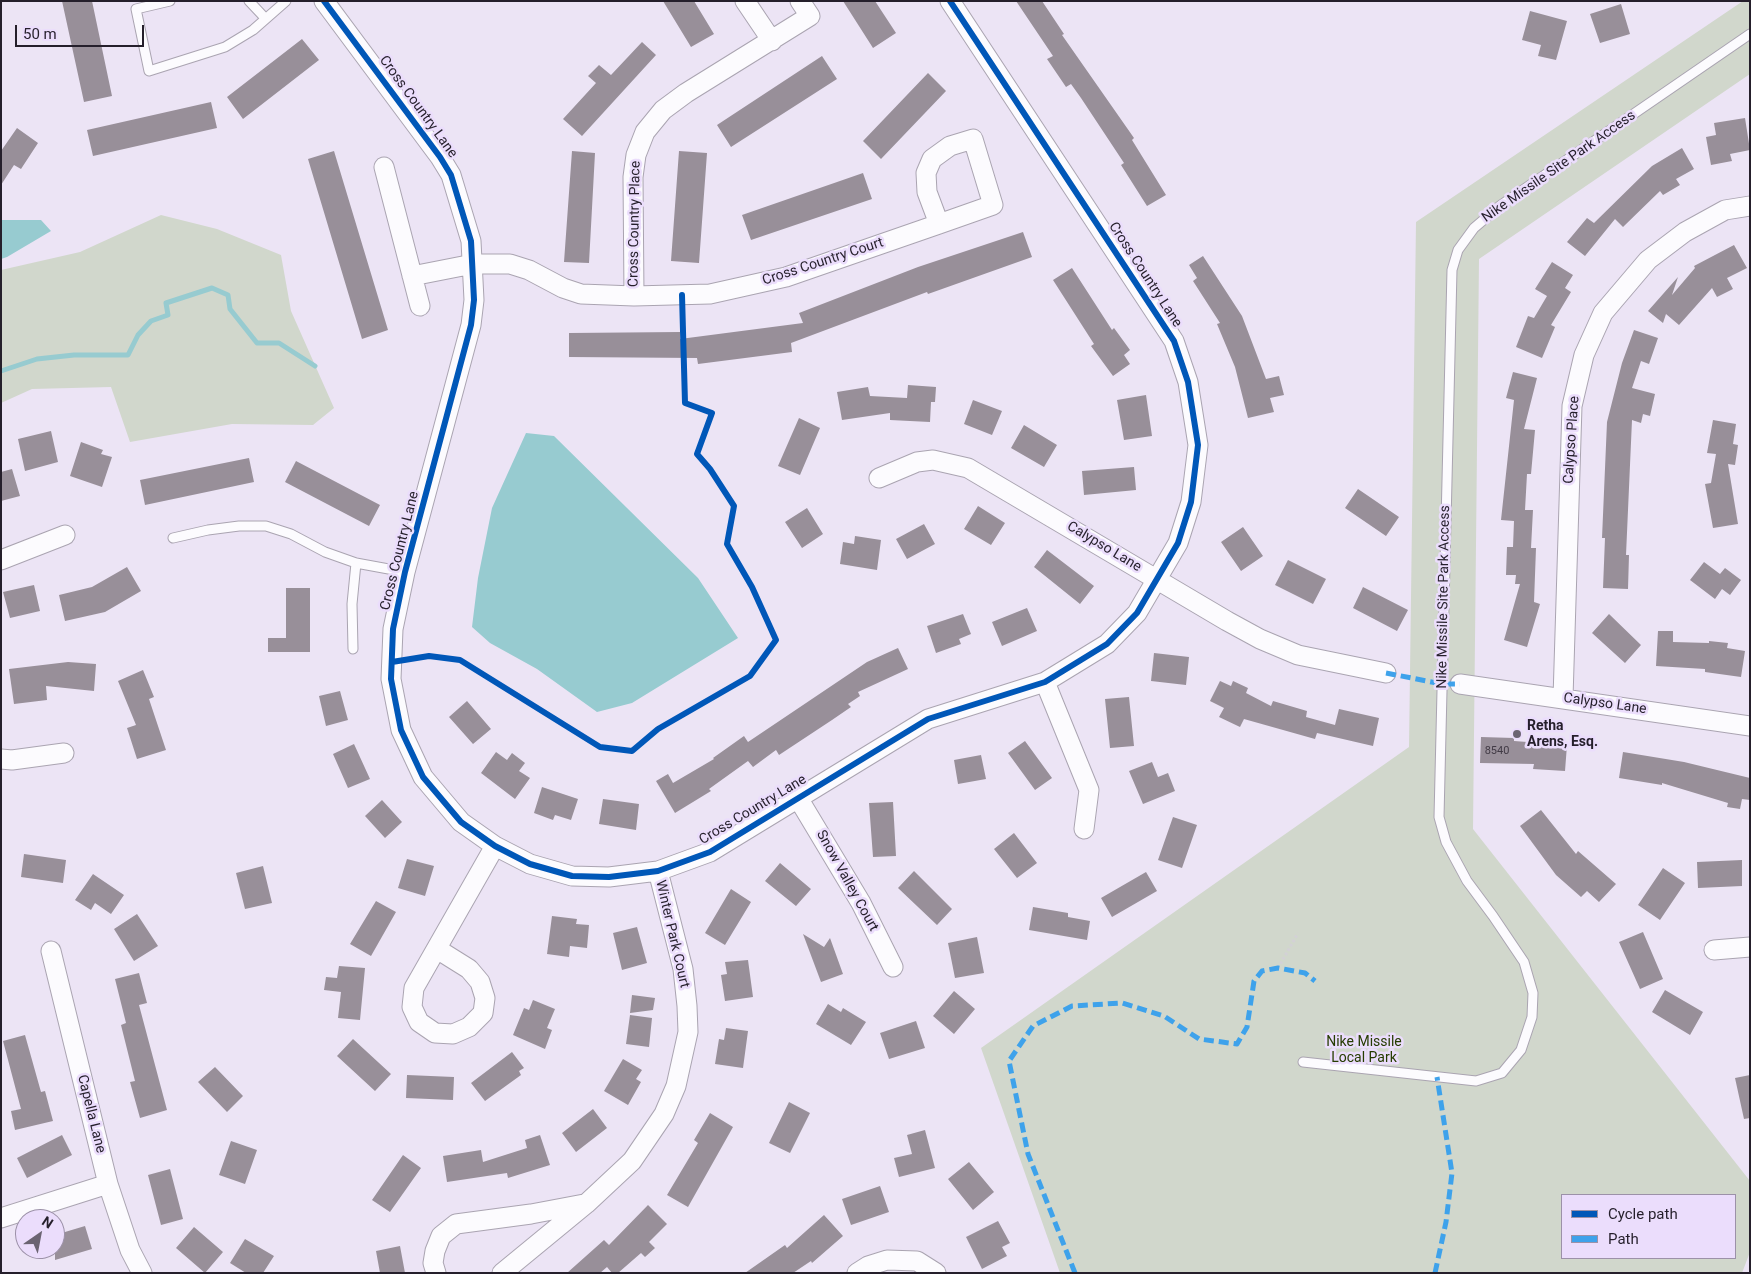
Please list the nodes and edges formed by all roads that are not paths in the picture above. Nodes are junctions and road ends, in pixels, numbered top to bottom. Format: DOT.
graph roads {
  1 [pos="170,1"];
  2 [pos="249,1"];
  3 [pos="286,1"];
  4 [pos="324,1"];
  5 [pos="745,1"];
  6 [pos="800,1"];
  7 [pos="950,1"];
  8 [pos="265,18"];
  9 [pos="1750,34"];
  10 [pos="772,41"];
  11 [pos="384,167"];
  12 [pos="1750,206"];
  13 [pos="939,224"];
  14 [pos="473,264"];
  15 [pos="412,276"];
  16 [pos="634,296"];
  17 [pos="420,306"];
  18 [pos="878,478"];
  19 [pos="65,535"];
  20 [pos="173,538"];
  21 [pos="1,560"];
  22 [pos="356,563"];
  23 [pos="405,572"];
  24 [pos="1157,578"];
  25 [pos="352,649"];
  26 [pos="1386,673"];
  27 [pos="1046,682"];
  28 [pos="1460,684"];
  29 [pos="1563,698"];
  30 [pos="1750,726"];
  31 [pos="64,753"];
  32 [pos="1,759"];
  33 [pos="798,798"];
  34 [pos="1084,830"];
  35 [pos="495,846"];
  36 [pos="658,870"];
  37 [pos="1750,947"];
  38 [pos="437,949"];
  39 [pos="1714,950"];
  40 [pos="51,952"];
  41 [pos="892,967"];
  42 [pos="1303,1062"];
  43 [pos="108,1184"];
  44 [pos="586,1204"];
  45 [pos="1,1218"];
  46 [pos="142,1273"];
  47 [pos="436,1273"];
  48 [pos="502,1273"];
  49 [pos="857,1273"];
  50 [pos="936,1273"];
  1 -- 8 [label="lane"];
  2 -- 8 [label="lane"];
  3 -- 8 [label="lane"];
  4 -- 14 [label="street, Cross Country Lane"];
  5 -- 10 [label="street"];
  6 -- 10 [label="street, Cross Country Place"];
  7 -- 24 [label="street, Cross Country Lane"];
  9 -- 42 [label="lane, Nike Missile Site Park Access"];
  10 -- 16 [label="street, Cross Country Place"];
  11 -- 15 [label="street"];
  12 -- 29 [label="street, Calypso Place"];
  13 -- 13 [label="street, Cross Country Court"];
  13 -- 16 [label="street, Cross Country Court"];
  14 -- 15 [label="street, Cross Country Court"];
  14 -- 16 [label="street, Cross Country Court"];
  14 -- 23 [label="street, Cross Country Lane"];
  15 -- 17 [label="street"];
  18 -- 24 [label="street, Calypso Lane"];
  19 -- 21 [label="street"];
  20 -- 22 [label="lane"];
  22 -- 23 [label="lane"];
  22 -- 25 [label="lane"];
  23 -- 35 [label="street, Cross Country Lane"];
  24 -- 26 [label="street, Calypso Lane"];
  24 -- 27 [label="street, Cross Country Lane"];
  27 -- 33 [label="street, Cross Country Lane"];
  27 -- 34 [label="street"];
  28 -- 29 [label="street, Calypso Lane"];
  29 -- 30 [label="street, Calypso Lane"];
  31 -- 32 [label="street"];
  33 -- 36 [label="street, Cross Country Lane"];
  33 -- 41 [label="street, Snow Valley Court"];
  35 -- 36 [label="street, Cross Country Lane"];
  35 -- 38 [label="street"];
  36 -- 44 [label="street, Winter Park Court"];
  37 -- 39 [label="street"];
  38 -- 38 [label="street"];
  40 -- 43 [label="street, Capella Lane"];
  43 -- 45 [label="street"];
  43 -- 46 [label="street, Capella Lane"];
  44 -- 47 [label="street"];
  44 -- 48 [label="street, Winter Park Court"];
  49 -- 50 [label="street"];
}
